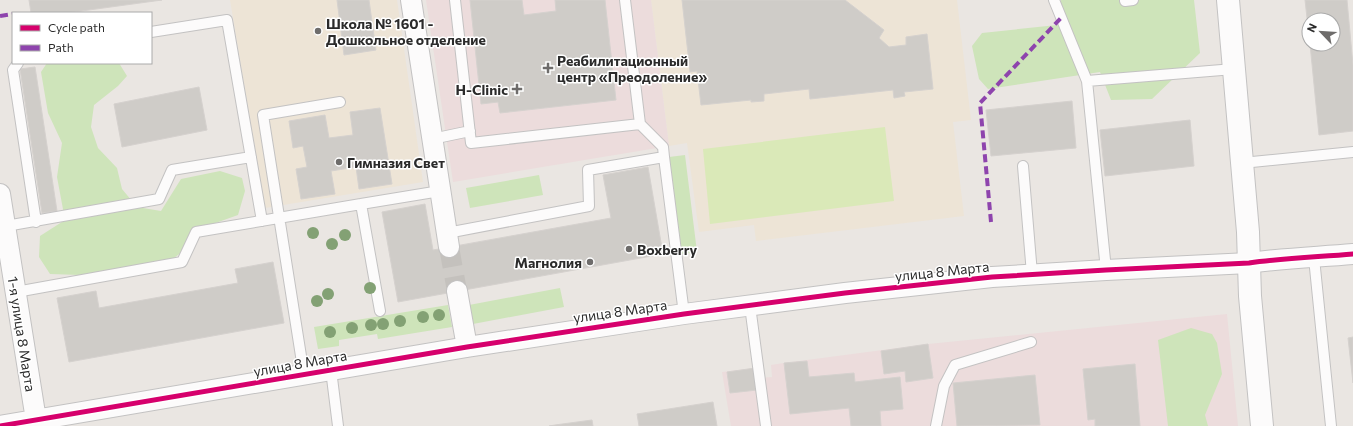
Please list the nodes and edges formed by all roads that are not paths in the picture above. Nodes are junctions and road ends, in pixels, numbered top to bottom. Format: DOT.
graph roads {
  1 [pos="411,0"];
  2 [pos="455,0"];
  3 [pos="625,0"];
  4 [pos="1054,0"];
  5 [pos="1228,0"];
  6 [pos="152,32"];
  7 [pos="17,64"];
  8 [pos="1234,69"];
  9 [pos="1087,81"];
  10 [pos="340,102"];
  11 [pos="640,124"];
  12 [pos="470,131"];
  13 [pos="432,139"];
  14 [pos="1353,152"];
  15 [pos="251,157"];
  16 [pos="664,157"];
  17 [pos="1242,163"];
  18 [pos="1022,166"];
  19 [pos="440,191"];
  20 [pos="0,194"];
  21 [pos="361,204"];
  22 [pos="279,218"];
  23 [pos="262,221"];
  24 [pos="36,222"];
  25 [pos="6,226"];
  26 [pos="448,240"];
  27 [pos="1353,254"];
  28 [pos="1314,258"];
  29 [pos="1250,263"];
  30 [pos="1106,270"];
  31 [pos="1032,274"];
  32 [pos="457,291"];
  33 [pos="16,292"];
  34 [pos="750,306"];
  35 [pos="380,311"];
  36 [pos="684,314"];
  37 [pos="1031,342"];
  38 [pos="467,347"];
  39 [pos="331,370"];
  40 [pos="304,375"];
  41 [pos="36,423"];
  42 [pos="0,426"];
  43 [pos="338,426"];
  44 [pos="766,426"];
  45 [pos="936,426"];
  46 [pos="1262,426"];
  47 [pos="1331,426"];
  1 -- 13 [label="street"];
  2 -- 12 [label="lane"];
  3 -- 11 [label="lane"];
  4 -- 9 [label="lane"];
  5 -- 8 [label="street"];
  6 -- 15 [label="lane"];
  7 -- 24 [label="lane"];
  8 -- 9 [label="lane"];
  8 -- 17 [label="street"];
  9 -- 30 [label="lane"];
  10 -- 22 [label="lane"];
  11 -- 12 [label="lane"];
  11 -- 16 [label="lane"];
  12 -- 13 [label="lane"];
  13 -- 19 [label="street"];
  14 -- 17 [label="lane"];
  15 -- 23 [label="lane"];
  15 -- 24 [label="lane"];
  16 -- 26 [label="lane"];
  16 -- 36 [label="lane"];
  17 -- 29 [label="street"];
  18 -- 31 [label="lane"];
  19 -- 21 [label="lane"];
  19 -- 26 [label="street"];
  20 -- 25 [label="street, 1-я улица 8 Марта"];
  21 -- 22 [label="lane"];
  21 -- 35 [label="lane"];
  22 -- 23 [label="lane"];
  22 -- 40 [label="lane"];
  23 -- 33 [label="lane"];
  24 -- 25 [label="lane"];
  25 -- 33 [label="street, 1-я улица 8 Марта"];
  27 -- 28 [label="street, улица 8 Марта"];
  28 -- 29 [label="street, улица 8 Марта"];
  28 -- 47 [label="lane"];
  29 -- 30 [label="street, улица 8 Марта"];
  29 -- 46 [label="street"];
  30 -- 31 [label="street, улица 8 Марта"];
  31 -- 34 [label="street, улица 8 Марта"];
  32 -- 38 [label="street"];
  33 -- 41 [label="street, 1-я улица 8 Марта"];
  34 -- 36 [label="street, улица 8 Марта"];
  34 -- 44 [label="lane"];
  36 -- 38 [label="street, улица 8 Марта"];
  37 -- 45 [label="lane"];
  38 -- 39 [label="street, улица 8 Марта"];
  39 -- 40 [label="street, улица 8 Марта"];
  39 -- 43 [label="lane"];
  40 -- 41 [label="street, улица 8 Марта"];
  41 -- 42 [label="street, улица 8 Марта"];
}
